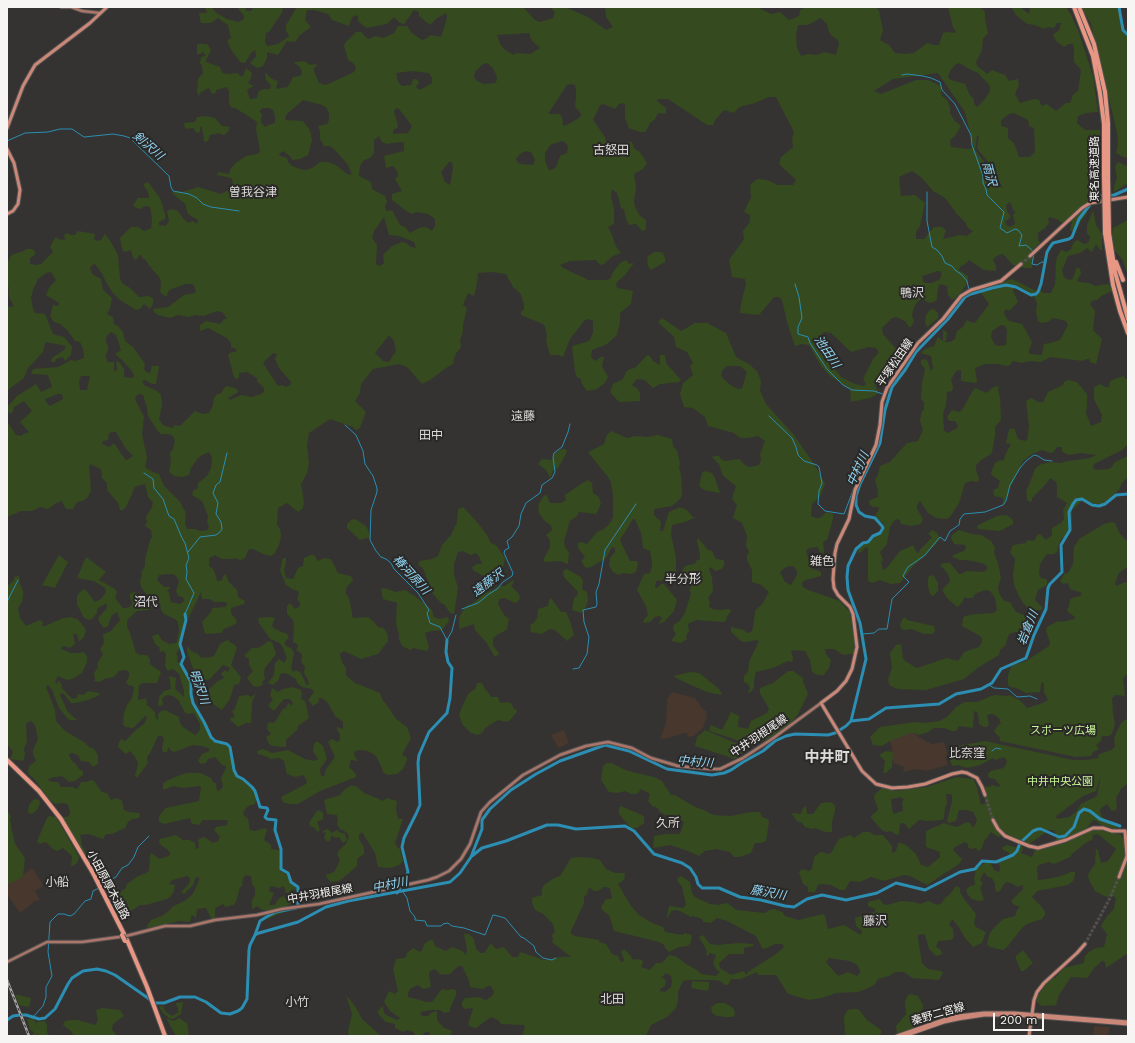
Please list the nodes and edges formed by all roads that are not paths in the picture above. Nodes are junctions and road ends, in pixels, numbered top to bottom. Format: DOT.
graph roads {
  1 [pos="61,7"];
  2 [pos="107,7"];
  3 [pos="1074,7"];
  4 [pos="1079,7"];
  5 [pos="100,14"];
  6 [pos="7,128"];
  7 [pos="7,149"];
  8 [pos="1106,176"];
  9 [pos="1128,197"];
  10 [pos="7,214"];
  11 [pos="1107,233"];
  12 [pos="1030,256"];
  13 [pos="1021,264"];
  14 [pos="1123,280"];
  15 [pos="1120,311"];
  16 [pos="1128,319"];
  17 [pos="1128,333"];
  18 [pos="1128,336"];
  19 [pos="821,703"];
  20 [pos="7,761"];
  21 [pos="985,795"];
  22 [pos="994,820"];
  23 [pos="1119,877"];
  24 [pos="1085,944"];
  25 [pos="7,962"];
  26 [pos="1032,1015"];
  27 [pos="1128,1023"];
  28 [pos="164,1036"];
  29 [pos="897,1036"];
  30 [pos="904,1036"];
  31 [pos="1029,1036"];
  1 -- 5 [label="main road"];
  2 -- 5 [label="main road"];
  3 -- 8 [label="highway, 東名高速道路"];
  4 -- 8 [label="highway, 東名高速道路"];
  5 -- 6 [label="main road"];
  7 -- 10 [label="main road"];
  8 -- 11 [label="highway, 東名高速道路, bridge"];
  9 -- 12 [label="main road"];
  11 -- 14 [label="highway"];
  11 -- 15 [label="highway, 東名高速道路"];
  11 -- 16 [label="highway, 東名高速道路"];
  13 -- 19 [label="main road, 平塚松田線"];
  15 -- 17 [label="highway, 東名高速道路"];
  15 -- 18 [label="highway"];
  19 -- 21 [label="main road"];
  19 -- 25 [label="main road, 中井羽根尾線"];
  20 -- 28 [label="highway, 小田原厚木道路, bridge"];
  22 -- 23 [label="main road"];
  24 -- 26 [label="main road"];
  26 -- 27 [label="main road, 秦野二宮線"];
  26 -- 29 [label="main road, 秦野二宮線"];
  26 -- 30 [label="main road, 秦野二宮線"];
  26 -- 31 [label="main road"];
}
